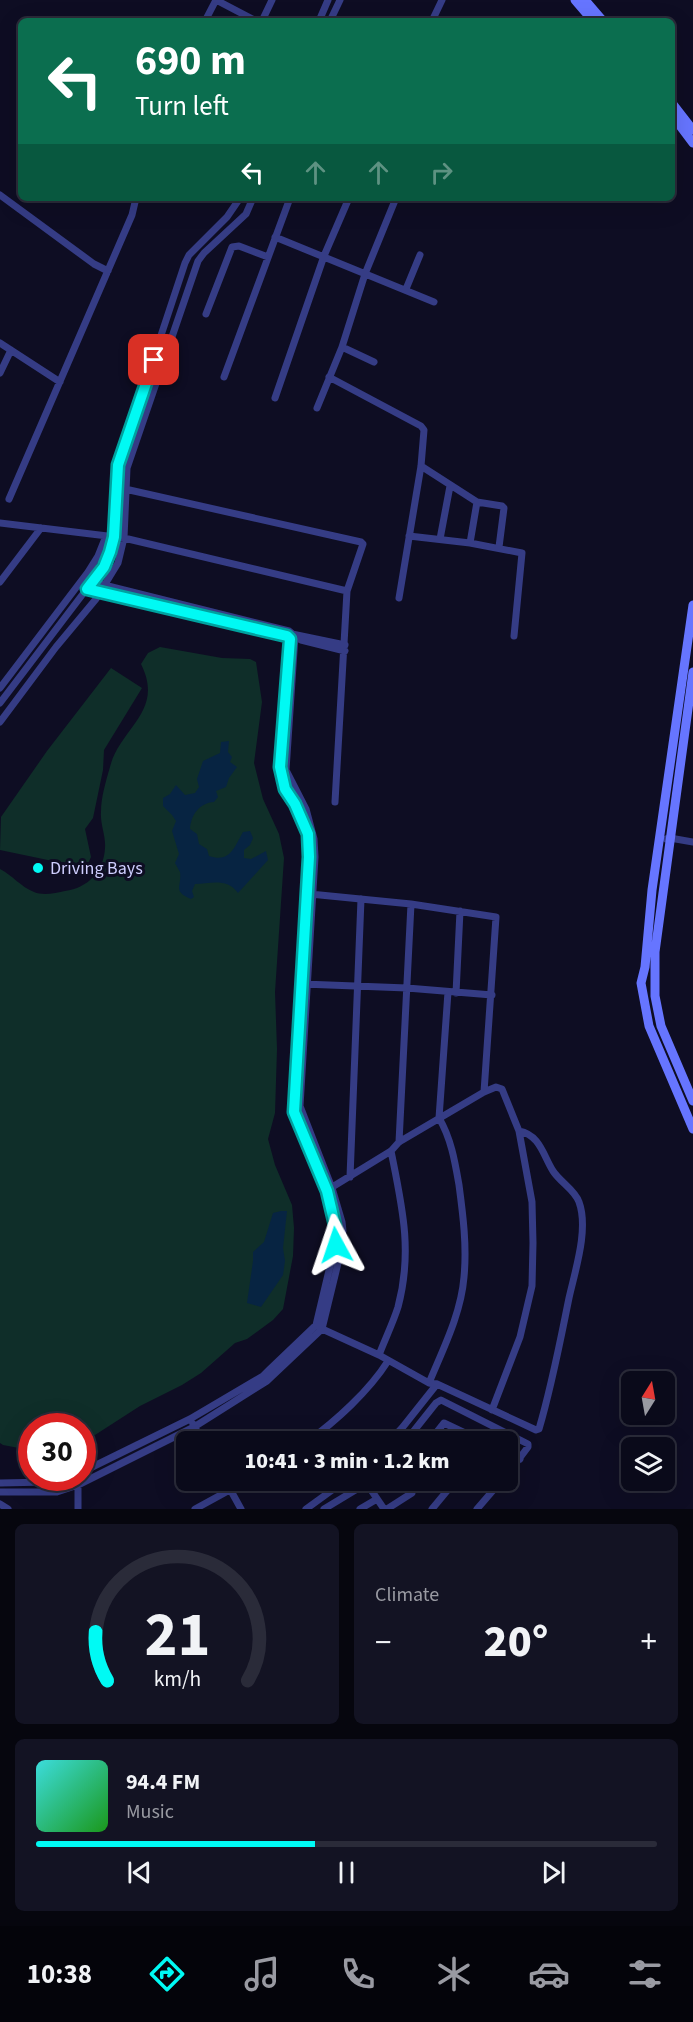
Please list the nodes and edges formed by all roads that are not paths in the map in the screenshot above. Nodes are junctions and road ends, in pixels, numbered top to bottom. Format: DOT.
graph roads {
  1 [pos="216,0"];
  2 [pos="272,0"];
  3 [pos="328,0"];
  4 [pos="340,0"];
  5 [pos="442,0"];
  6 [pos="575,0"];
  7 [pos="585,0"];
  8 [pos="207,18"];
  9 [pos="250,18"];
  10 [pos="263,18"];
  11 [pos="320,18"];
  12 [pos="331,18"];
  13 [pos="433,18"];
  14 [pos="590,18"];
  15 [pos="600,18"];
  16 [pos="675,107"];
  17 [pos="675,119"];
  18 [pos="693,130"];
  19 [pos="693,143"];
  20 [pos="0,195"];
  21 [pos="135,201"];
  22 [pos="238,201"];
  23 [pos="252,201"];
  24 [pos="289,201"];
  25 [pos="348,201"];
  26 [pos="395,201"];
  27 [pos="275,237"];
  28 [pos="420,255"];
  29 [pos="324,256"];
  30 [pos="268,257"];
  31 [pos="108,271"];
  32 [pos="365,274"];
  33 [pos="406,289"];
  34 [pos="434,302"];
  35 [pos="206,314"];
  36 [pos="0,343"];
  37 [pos="342,347"];
  38 [pos="11,351"];
  39 [pos="374,362"];
  40 [pos="0,373"];
  41 [pos="224,376"];
  42 [pos="329,377"];
  43 [pos="60,382"];
  44 [pos="275,398"];
  45 [pos="317,408"];
  46 [pos="421,466"];
  47 [pos="450,486"];
  48 [pos="126,489"];
  49 [pos="9,499"];
  50 [pos="477,502"];
  51 [pos="0,523"];
  52 [pos="41,528"];
  53 [pos="110,536"];
  54 [pos="409,536"];
  55 [pos="124,538"];
  56 [pos="440,539"];
  57 [pos="470,543"];
  58 [pos="499,547"];
  59 [pos="0,582"];
  60 [pos="92,582"];
  61 [pos="105,586"];
  62 [pos="87,589"];
  63 [pos="347,591"];
  64 [pos="100,593"];
  65 [pos="399,598"];
  66 [pos="693,605"];
  67 [pos="514,636"];
  68 [pos="291,637"];
  69 [pos="345,648"];
  70 [pos="693,672"];
  71 [pos="0,687"];
  72 [pos="0,703"];
  73 [pos="0,722"];
  74 [pos="335,802"];
  75 [pos="670,838"];
  76 [pos="659,841"];
  77 [pos="693,842"];
  78 [pos="310,894"];
  79 [pos="362,899"];
  80 [pos="411,904"];
  81 [pos="460,911"];
  82 [pos="304,984"];
  83 [pos="358,987"];
  84 [pos="407,988"];
  85 [pos="452,993"];
  86 [pos="492,995"];
  87 [pos="484,1092"];
  88 [pos="693,1101"];
  89 [pos="439,1118"];
  90 [pos="693,1129"];
  91 [pos="519,1131"];
  92 [pos="399,1142"];
  93 [pos="391,1151"];
  94 [pos="350,1177"];
  95 [pos="329,1189"];
  96 [pos="319,1327"];
  97 [pos="379,1354"];
  98 [pos="388,1361"];
  99 [pos="433,1383"];
  100 [pos="492,1410"];
  101 [pos="190,1419"];
  102 [pos="195,1427"];
  103 [pos="197,1431"];
  104 [pos="321,1431"];
  105 [pos="399,1431"];
  106 [pos="414,1431"];
  107 [pos="438,1431"];
  108 [pos="461,1431"];
  109 [pos="505,1431"];
  110 [pos="518,1438"];
  111 [pos="520,1459"];
  112 [pos="518,1461"];
  113 [pos="96,1465"];
  114 [pos="96,1476"];
  115 [pos="0,1483"];
  116 [pos="18,1483"];
  117 [pos="60,1491"];
  118 [pos="78,1491"];
  119 [pos="228,1491"];
  120 [pos="231,1491"];
  121 [pos="331,1491"];
  122 [pos="355,1491"];
  123 [pos="372,1491"];
  124 [pos="412,1491"];
  125 [pos="447,1491"];
  126 [pos="493,1491"];
  127 [pos="0,1492"];
  128 [pos="377,1499"];
  129 [pos="0,1504"];
  130 [pos="8,1509"];
  131 [pos="78,1509"];
  132 [pos="195,1509"];
  133 [pos="242,1509"];
  134 [pos="306,1509"];
  135 [pos="324,1509"];
  136 [pos="360,1509"];
  137 [pos="385,1509"];
  138 [pos="432,1509"];
  139 [pos="477,1509"];
  1 -- 8 [label="street"];
  1 -- 9 [label="street"];
  2 -- 10 [label="street"];
  3 -- 11 [label="street"];
  4 -- 12 [label="street"];
  5 -- 13 [label="street"];
  6 -- 14 [label="street"];
  7 -- 15 [label="street"];
  16 -- 18 [label="street"];
  17 -- 19 [label="street"];
  20 -- 31 [label="street"];
  21 -- 31 [label="street"];
  22 -- 53 [label="street"];
  23 -- 48 [label="street"];
  24 -- 27 [label="street"];
  25 -- 29 [label="street"];
  26 -- 32 [label="street"];
  27 -- 29 [label="street"];
  27 -- 30 [label="street"];
  28 -- 33 [label="street"];
  29 -- 32 [label="street"];
  29 -- 44 [label="street"];
  30 -- 35 [label="street"];
  30 -- 41 [label="street"];
  31 -- 43 [label="street"];
  32 -- 33 [label="street"];
  32 -- 37 [label="street"];
  33 -- 34 [label="street"];
  36 -- 38 [label="street"];
  37 -- 39 [label="street"];
  37 -- 42 [label="street"];
  38 -- 40 [label="street"];
  38 -- 43 [label="street"];
  42 -- 45 [label="street"];
  42 -- 46 [label="street"];
  43 -- 49 [label="street"];
  46 -- 47 [label="street"];
  46 -- 54 [label="street"];
  47 -- 50 [label="street"];
  47 -- 56 [label="street"];
  48 -- 55 [label="street"];
  48 -- 63 [label="street"];
  50 -- 57 [label="street"];
  50 -- 58 [label="street"];
  51 -- 52 [label="street"];
  52 -- 53 [label="street"];
  52 -- 59 [label="street"];
  53 -- 55 [label="street"];
  53 -- 60 [label="street"];
  53 -- 71 [label="street"];
  54 -- 56 [label="street"];
  54 -- 65 [label="street"];
  55 -- 61 [label="street"];
  55 -- 63 [label="street"];
  56 -- 57 [label="street"];
  57 -- 58 [label="street"];
  58 -- 67 [label="street"];
  60 -- 61 [label="street"];
  60 -- 62 [label="street"];
  61 -- 64 [label="street"];
  61 -- 68 [label="street"];
  62 -- 64 [label="street"];
  62 -- 72 [label="street"];
  63 -- 69 [label="street"];
  64 -- 68 [label="street"];
  64 -- 73 [label="street"];
  66 -- 76 [label="street"];
  68 -- 69 [label="street"];
  68 -- 78 [label="street"];
  69 -- 74 [label="street"];
  70 -- 75 [label="street"];
  75 -- 76 [label="street"];
  75 -- 77 [label="street"];
  75 -- 88 [label="street"];
  76 -- 90 [label="street"];
  78 -- 79 [label="street"];
  78 -- 82 [label="street"];
  79 -- 80 [label="street"];
  79 -- 83 [label="street"];
  80 -- 81 [label="street"];
  80 -- 84 [label="street"];
  81 -- 85 [label="street"];
  81 -- 86 [label="street"];
  82 -- 83 [label="street"];
  82 -- 95 [label="street"];
  83 -- 84 [label="street"];
  83 -- 94 [label="street"];
  84 -- 85 [label="street"];
  84 -- 92 [label="street"];
  85 -- 86 [label="street"];
  85 -- 89 [label="street"];
  86 -- 87 [label="street"];
  87 -- 89 [label="street"];
  87 -- 91 [label="street"];
  89 -- 92 [label="street"];
  89 -- 99 [label="street"];
  91 -- 100 [label="street"];
  91 -- 100 [label="street"];
  92 -- 93 [label="street"];
  93 -- 94 [label="street"];
  93 -- 97 [label="street"];
  94 -- 95 [label="street"];
  95 -- 96 [label="street"];
  96 -- 97 [label="street"];
  96 -- 101 [label="street"];
  96 -- 102 [label="street"];
  97 -- 98 [label="street"];
  98 -- 99 [label="street"];
  98 -- 104 [label="street"];
  99 -- 100 [label="street"];
  99 -- 105 [label="street"];
  101 -- 102 [label="street"];
  101 -- 113 [label="street"];
  102 -- 103 [label="street"];
  102 -- 114 [label="street"];
  106 -- 109 [label="street"];
  107 -- 108 [label="street"];
  110 -- 111 [label="street"];
  111 -- 112 [label="street"];
  115 -- 116 [label="street"];
  117 -- 127 [label="street"];
  118 -- 131 [label="street"];
  119 -- 132 [label="street"];
  120 -- 133 [label="street"];
  121 -- 134 [label="street"];
  122 -- 135 [label="street"];
  123 -- 128 [label="street"];
  124 -- 137 [label="street"];
  125 -- 138 [label="street"];
  126 -- 139 [label="street"];
  128 -- 136 [label="street"];
  128 -- 137 [label="street"];
  129 -- 130 [label="street"];
}
